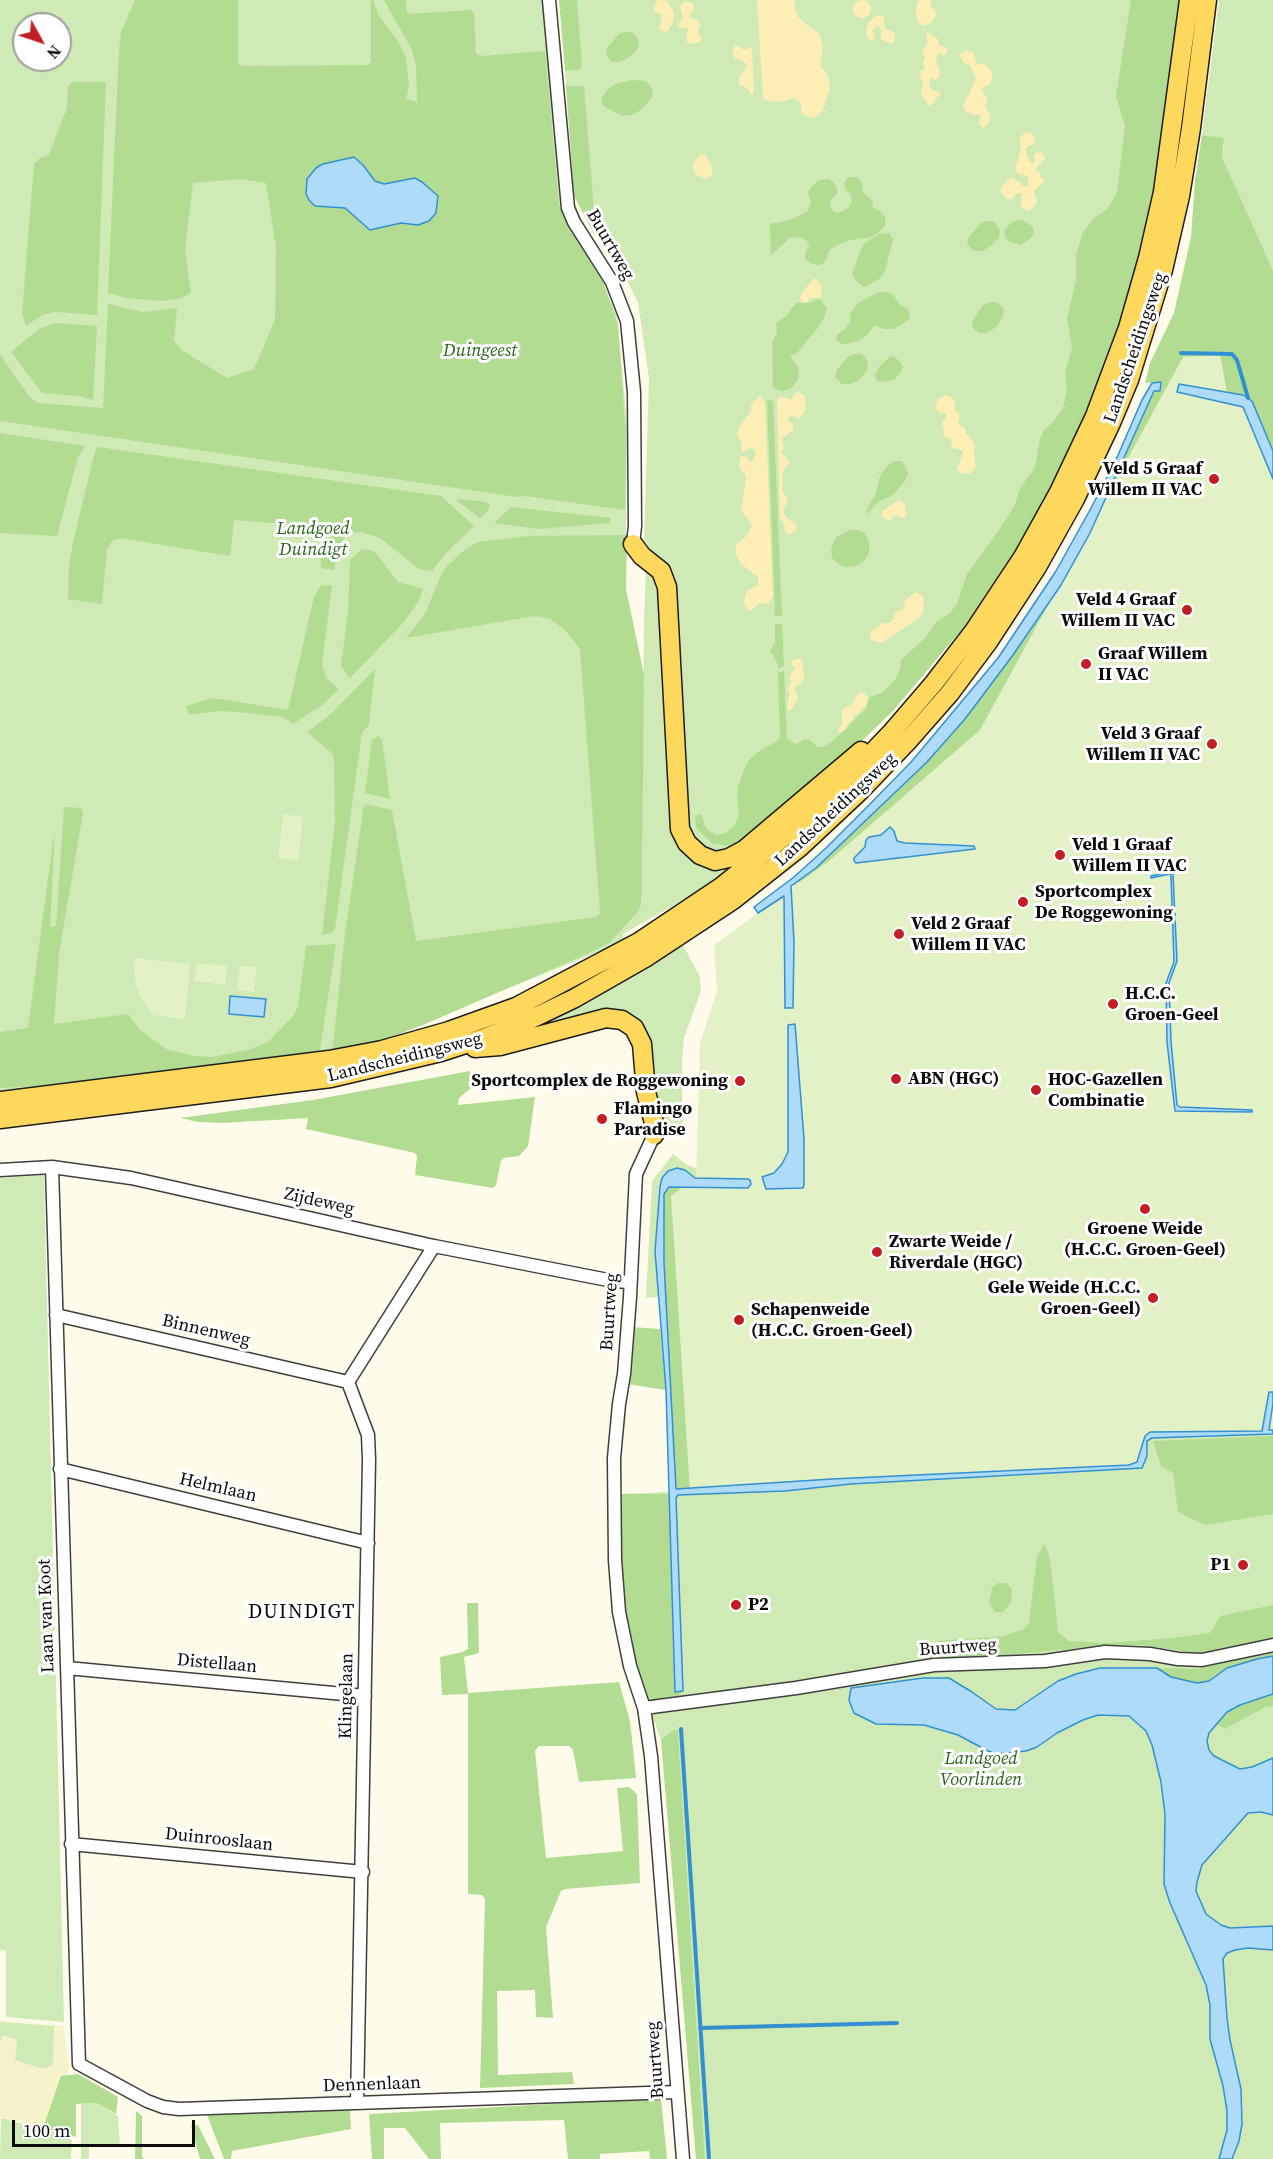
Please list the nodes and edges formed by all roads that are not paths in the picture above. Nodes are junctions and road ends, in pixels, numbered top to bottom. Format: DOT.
graph roads {
  1 [pos="549,0"];
  2 [pos="1189,0"];
  3 [pos="1207,0"];
  4 [pos="633,544"];
  5 [pos="891,733"];
  6 [pos="441,1052"];
  7 [pos="0,1101"];
  8 [pos="0,1119"];
  9 [pos="654,1135"];
  10 [pos="52,1167"];
  11 [pos="0,1170"];
  12 [pos="434,1246"];
  13 [pos="630,1282"];
  14 [pos="56,1315"];
  15 [pos="348,1382"];
  16 [pos="60,1469"];
  17 [pos="368,1543"];
  18 [pos="1273,1645"];
  19 [pos="67,1668"];
  20 [pos="365,1696"];
  21 [pos="644,1708"];
  22 [pos="71,1844"];
  23 [pos="363,1872"];
  24 [pos="79,2064"];
  25 [pos="676,2092"];
  26 [pos="357,2103"];
  27 [pos="683,2159"];
  1 -- 4 [label="street, Buurtweg"];
  2 -- 5 [label="main road, Landscheidingsweg"];
  3 -- 6 [label="main road, Landscheidingsweg"];
  4 -- 5 [label="main road"];
  5 -- 7 [label="main road, Landscheidingsweg"];
  6 -- 8 [label="main road, Landscheidingsweg"];
  6 -- 9 [label="main road"];
  9 -- 13 [label="street, Buurtweg"];
  10 -- 11 [label="street, Zijdeweg"];
  10 -- 12 [label="street, Zijdeweg"];
  10 -- 14 [label="street, Laan van Koot"];
  12 -- 13 [label="street, Zijdeweg"];
  12 -- 15 [label="street"];
  13 -- 21 [label="street, Buurtweg"];
  14 -- 15 [label="street, Binnenweg"];
  14 -- 16 [label="street, Laan van Koot"];
  15 -- 17 [label="street, Klingelaan"];
  16 -- 17 [label="street, Helmlaan"];
  16 -- 19 [label="street, Laan van Koot"];
  17 -- 20 [label="street, Klingelaan"];
  18 -- 21 [label="street, Buurtweg"];
  19 -- 20 [label="street, Distellaan"];
  19 -- 22 [label="street, Laan van Koot"];
  20 -- 23 [label="street, Klingelaan"];
  21 -- 25 [label="street, Buurtweg"];
  22 -- 23 [label="street, Duinrooslaan"];
  22 -- 24 [label="street, Laan van Koot"];
  23 -- 26 [label="street, Klingelaan"];
  24 -- 26 [label="street, Dennenlaan"];
  25 -- 26 [label="street, Dennenlaan"];
  25 -- 27 [label="street, Buurtweg"];
}
